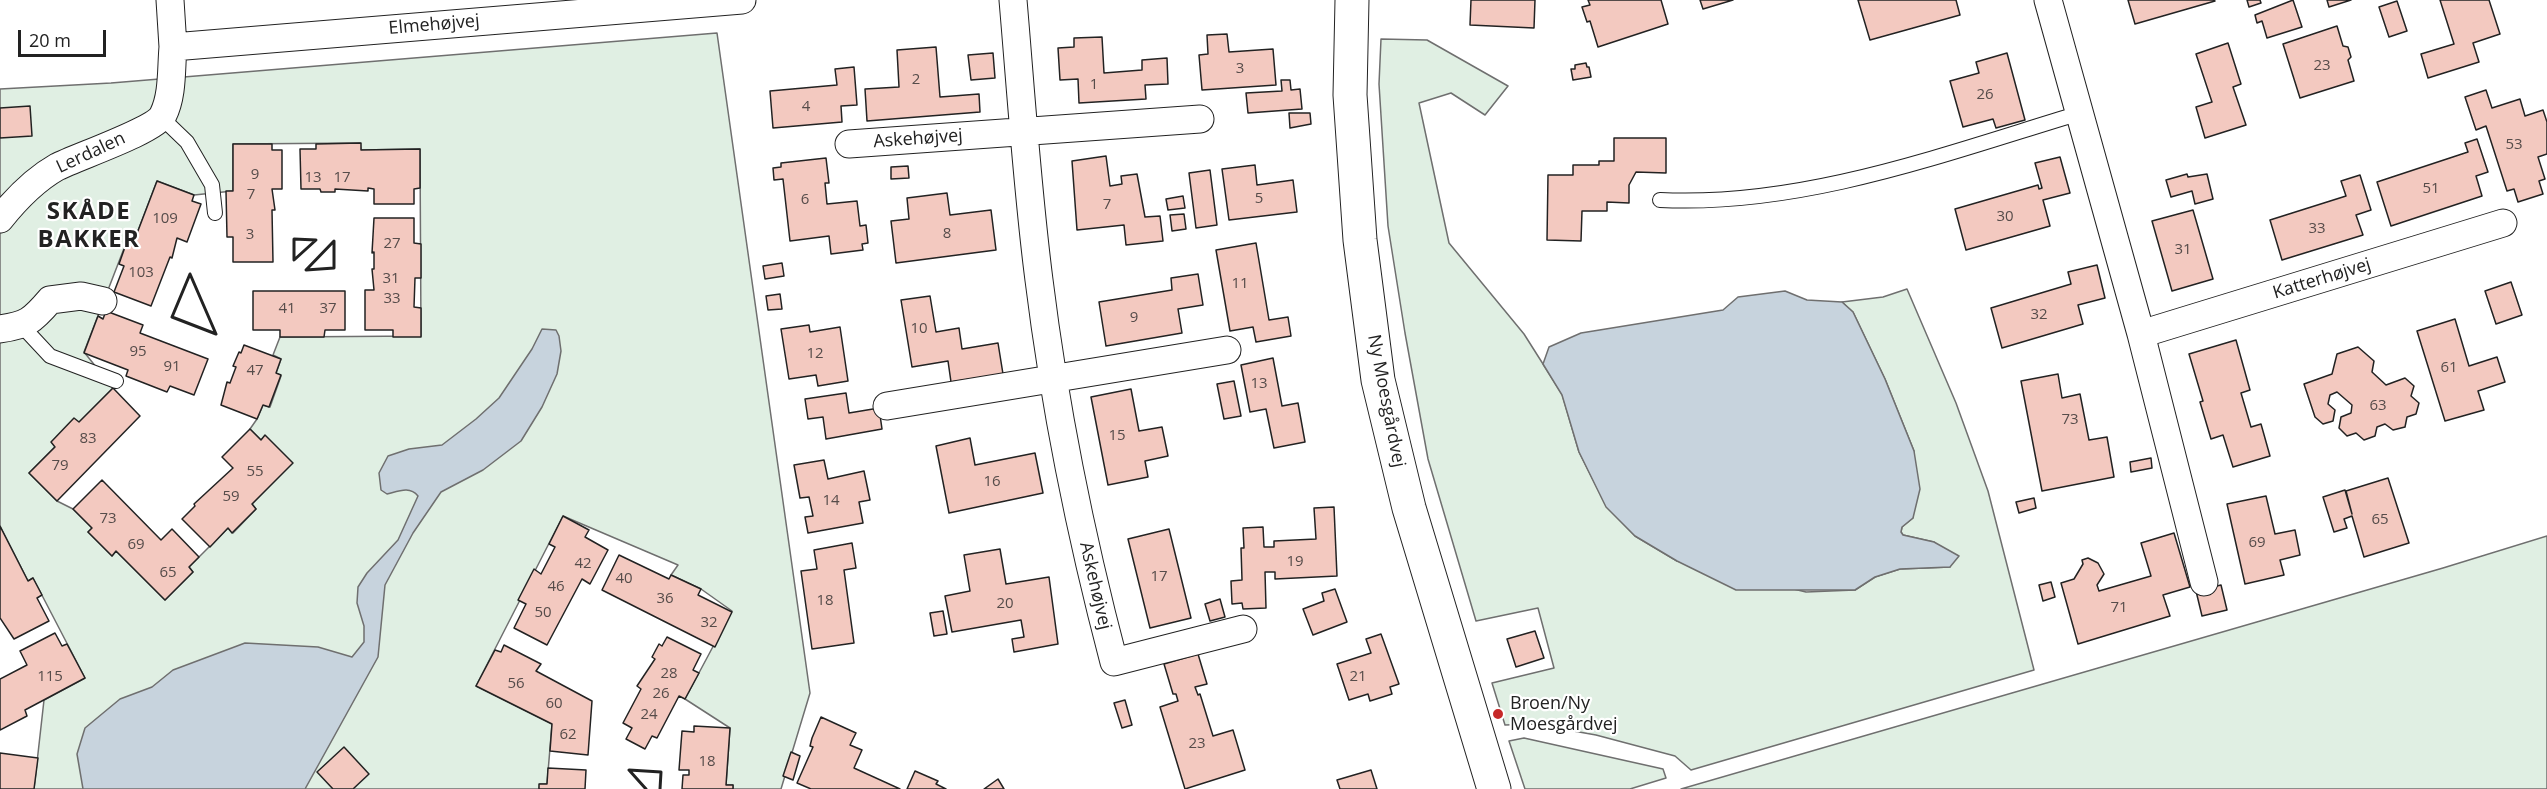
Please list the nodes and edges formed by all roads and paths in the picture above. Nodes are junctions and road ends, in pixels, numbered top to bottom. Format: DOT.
graph roads {
  1 [pos="170,0"];
  2 [pos="742,0"];
  3 [pos="1014,0"];
  4 [pos="1352,0"];
  5 [pos="2048,0"];
  6 [pos="173,47"];
  7 [pos="2080,113"];
  8 [pos="162,118"];
  9 [pos="1200,119"];
  10 [pos="1024,132"];
  11 [pos="849,144"];
  12 [pos="1660,200"];
  13 [pos="216,213"];
  14 [pos="0,219"];
  15 [pos="2503,223"];
  16 [pos="103,301"];
  17 [pos="11,327"];
  18 [pos="2141,334"];
  19 [pos="1227,350"];
  20 [pos="1053,379"];
  21 [pos="116,381"];
  22 [pos="887,406"];
  23 [pos="2204,582"];
  24 [pos="1243,629"];
  25 [pos="1494,789"];
  1 -- 6 [label="street"];
  2 -- 6 [label="street, Elmehøjvej"];
  3 -- 10 [label="street, Askehøjvej"];
  4 -- 25 [label="street, Ny Moesgårdvej"];
  5 -- 7 [label="street"];
  6 -- 8 [label="street"];
  7 -- 12 [label="lane"];
  7 -- 18 [label="street"];
  8 -- 13 [label="lane"];
  8 -- 14 [label="street, Lerdalen"];
  9 -- 10 [label="street, Askehøjvej"];
  10 -- 11 [label="street, Askehøjvej"];
  10 -- 20 [label="street, Askehøjvej"];
  15 -- 18 [label="street, Katterhøjvej"];
  16 -- 17 [label="street"];
  17 -- 21 [label="lane"];
  18 -- 23 [label="street"];
  19 -- 20 [label="street"];
  20 -- 22 [label="street"];
  20 -- 24 [label="street, Askehøjvej"];
}
